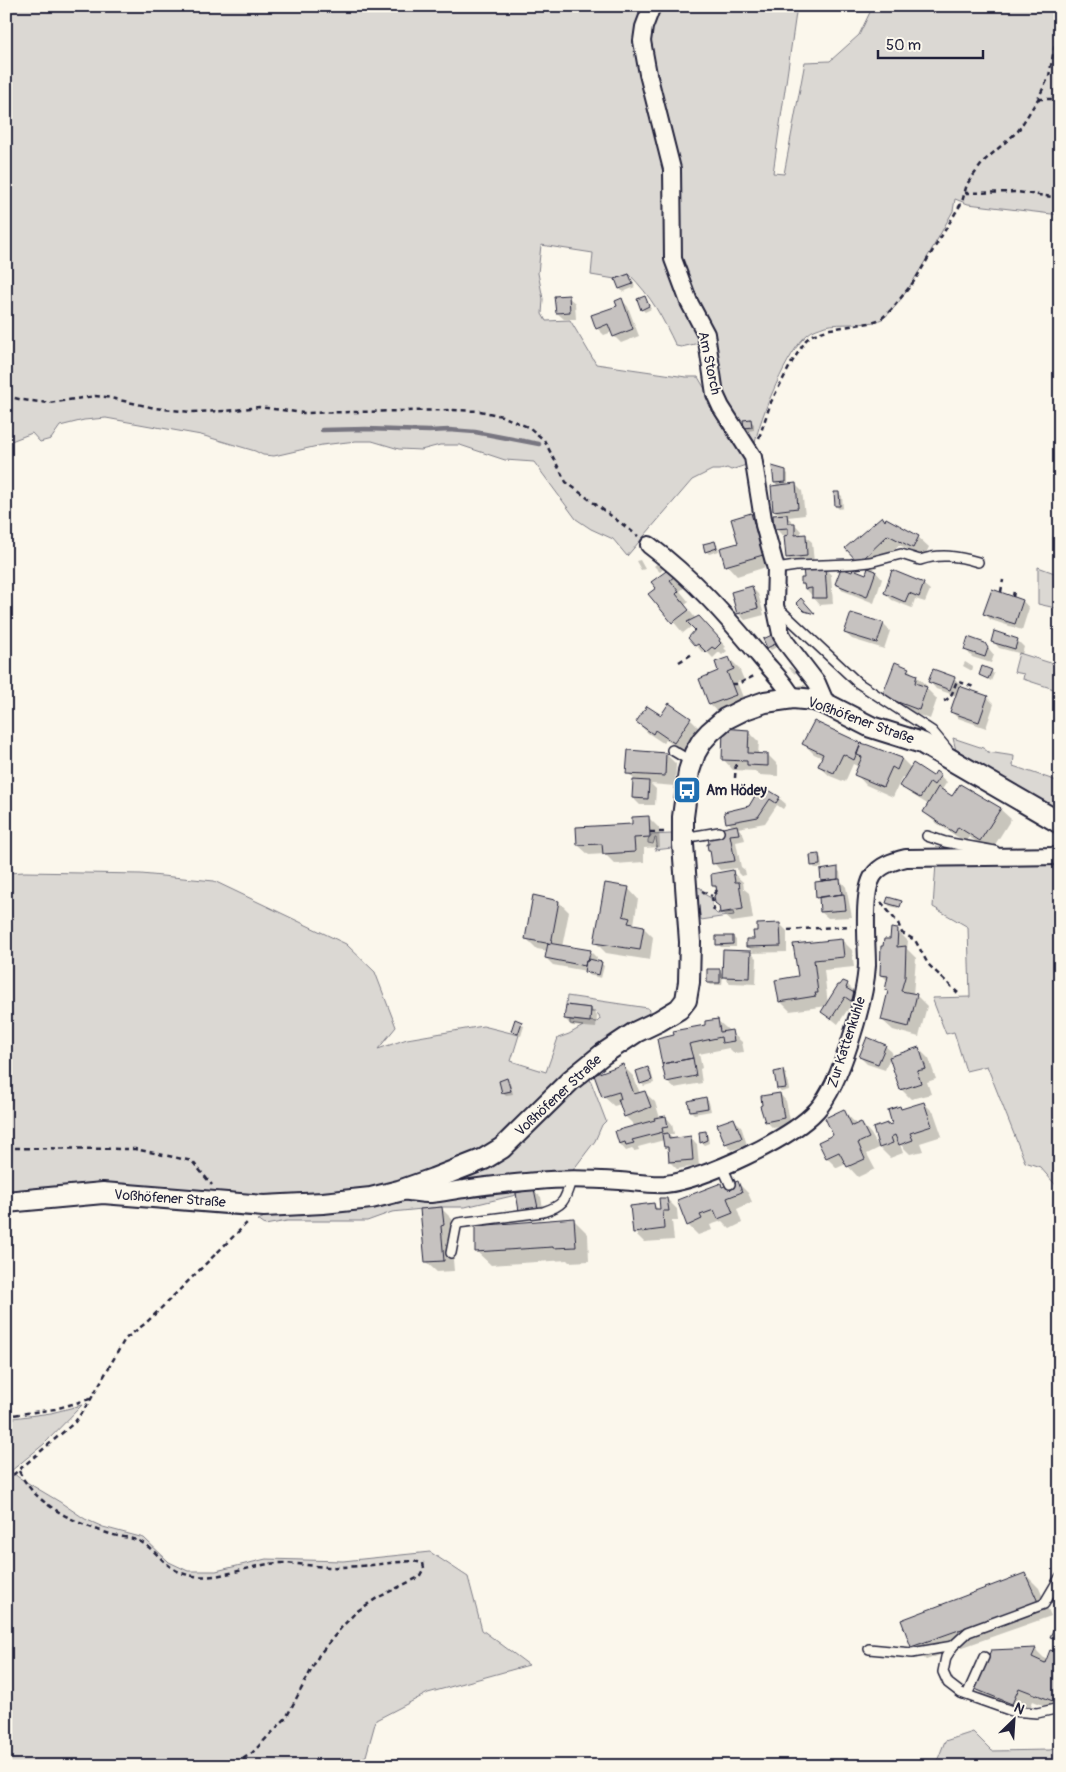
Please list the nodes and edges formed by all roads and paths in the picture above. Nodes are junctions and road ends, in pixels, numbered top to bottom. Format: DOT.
graph roads {
  1 [pos="652,6"];
  2 [pos="1060,18"];
  3 [pos="1038,99"];
  4 [pos="1060,99"];
  5 [pos="965,193"];
  6 [pos="1060,198"];
  7 [pos="6,396"];
  8 [pos="753,457"];
  9 [pos="649,545"];
  10 [pos="978,562"];
  11 [pos="776,569"];
  12 [pos="1003,580"];
  13 [pos="1014,591"];
  14 [pos="1001,592"];
  15 [pos="1014,596"];
  16 [pos="775,605"];
  17 [pos="694,653"];
  18 [pos="679,662"];
  19 [pos="768,667"];
  20 [pos="732,684"];
  21 [pos="974,687"];
  22 [pos="793,698"];
  23 [pos="944,701"];
  24 [pos="826,704"];
  25 [pos="672,750"];
  26 [pos="949,758"];
  27 [pos="736,761"];
  28 [pos="692,762"];
  29 [pos="735,778"];
  30 [pos="1060,823"];
  31 [pos="719,832"];
  32 [pos="927,836"];
  33 [pos="683,838"];
  34 [pos="1016,856"];
  35 [pos="1060,856"];
  36 [pos="702,888"];
  37 [pos="717,890"];
  38 [pos="712,896"];
  39 [pos="877,897"];
  40 [pos="719,913"];
  41 [pos="867,925"];
  42 [pos="788,930"];
  43 [pos="958,993"];
  44 [pos="6,1148"];
  45 [pos="722,1166"];
  46 [pos="571,1180"];
  47 [pos="730,1184"];
  48 [pos="399,1191"];
  49 [pos="6,1202"];
  50 [pos="225,1202"];
  51 [pos="264,1206"];
  52 [pos="451,1253"];
  53 [pos="91,1399"];
  54 [pos="6,1416"];
  55 [pos="19,1471"];
  56 [pos="6,1481"];
  57 [pos="1060,1577"];
  58 [pos="953,1646"];
  59 [pos="869,1649"];
  60 [pos="984,1657"];
  61 [pos="967,1695"];
  62 [pos="1060,1708"];
  63 [pos="232,1766"];
  1 -- 8 [label="street, Am Storch"];
  2 -- 3 [label="path"];
  3 -- 4 [label="path"];
  3 -- 5 [label="path"];
  5 -- 6 [label="path"];
  5 -- 8 [label="path"];
  7 -- 9 [label="path"];
  8 -- 11 [label="street, Am Storch"];
  9 -- 19 [label="street"];
  10 -- 11 [label="lane"];
  11 -- 16 [label="street, Am Storch"];
  12 -- 14 [label="path"];
  13 -- 15 [label="path"];
  16 -- 24 [label="street, Am Storch"];
  16 -- 26 [label="lane"];
  17 -- 18 [label="path"];
  19 -- 20 [label="path"];
  19 -- 22 [label="street"];
  21 -- 23 [label="path"];
  22 -- 24 [label="street, Voßhöfener Straße"];
  22 -- 28 [label="street, Voßhöfener Straße"];
  24 -- 26 [label="street, Voßhöfener Straße"];
  25 -- 28 [label="lane"];
  26 -- 30 [label="street, Voßhöfener Straße"];
  27 -- 29 [label="path"];
  28 -- 33 [label="street, Voßhöfener Straße"];
  31 -- 33 [label="lane"];
  32 -- 34 [label="lane"];
  33 -- 48 [label="street, Voßhöfener Straße"];
  34 -- 35 [label="street, Zur Kattenkuhle"];
  34 -- 41 [label="street, Zur Kattenkuhle"];
  36 -- 38 [label="path"];
  37 -- 38 [label="path"];
  38 -- 40 [label="path"];
  39 -- 43 [label="path"];
  41 -- 42 [label="path"];
  41 -- 45 [label="street, Zur Kattenkuhle"];
  44 -- 50 [label="path"];
  45 -- 46 [label="street, Zur Kattenkuhle"];
  45 -- 47 [label="lane"];
  46 -- 48 [label="street, Zur Kattenkuhle"];
  46 -- 52 [label="lane"];
  48 -- 51 [label="street, Voßhöfener Straße"];
  49 -- 50 [label="street, Voßhöfener Straße"];
  50 -- 51 [label="street, Voßhöfener Straße"];
  51 -- 53 [label="path"];
  53 -- 54 [label="path"];
  53 -- 55 [label="path"];
  55 -- 56 [label="path"];
  55 -- 63 [label="path"];
  57 -- 58 [label="lane"];
  58 -- 59 [label="lane"];
  58 -- 61 [label="lane"];
  60 -- 61 [label="lane"];
  61 -- 62 [label="lane"];
}
